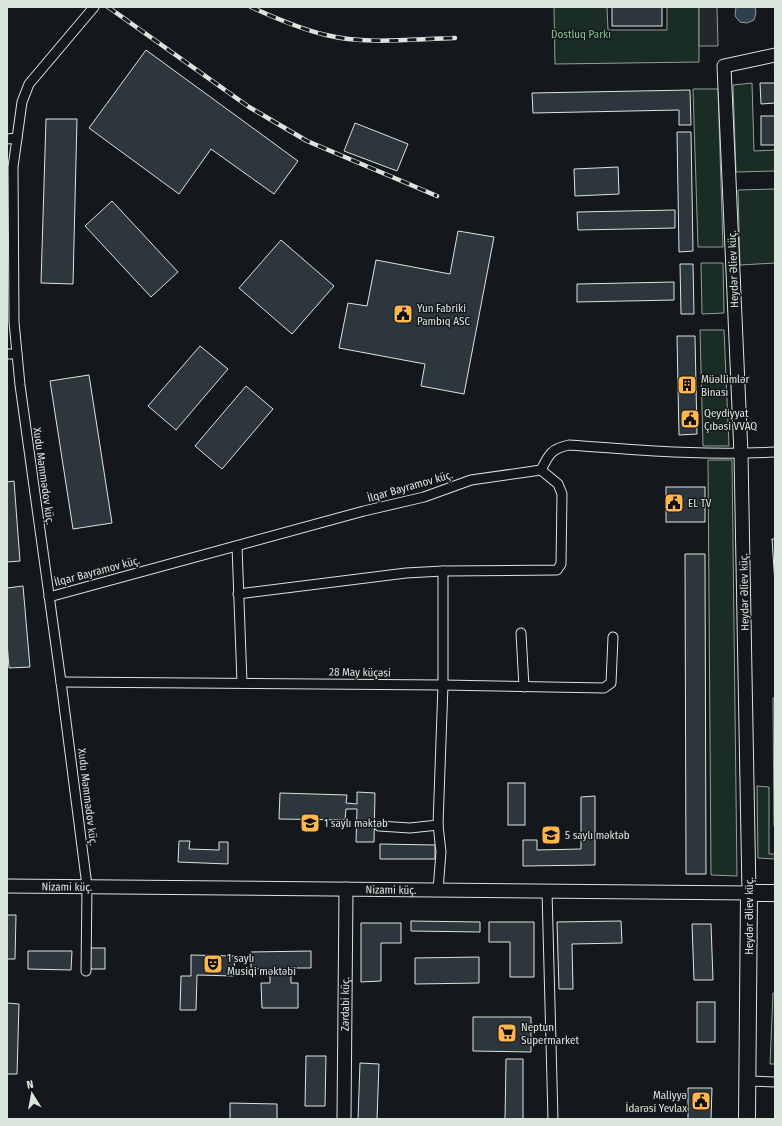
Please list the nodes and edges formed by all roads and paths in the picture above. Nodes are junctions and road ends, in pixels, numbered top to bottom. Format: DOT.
graph roads {
  1 [pos="94,7"];
  2 [pos="775,55"];
  3 [pos="17,138"];
  4 [pos="7,139"];
  5 [pos="10,167"];
  6 [pos="7,354"];
  7 [pos="17,354"];
  8 [pos="775,452"];
  9 [pos="741,454"];
  10 [pos="541,470"];
  11 [pos="237,546"];
  12 [pos="443,571"];
  13 [pos="238,594"];
  14 [pos="49,597"];
  15 [pos="521,633"];
  16 [pos="613,637"];
  17 [pos="61,682"];
  18 [pos="242,683"];
  19 [pos="442,685"];
  20 [pos="524,687"];
  21 [pos="438,825"];
  22 [pos="379,826"];
  23 [pos="7,886"];
  24 [pos="87,886"];
  25 [pos="346,890"];
  26 [pos="438,890"];
  27 [pos="546,891"];
  28 [pos="749,893"];
  29 [pos="775,893"];
  30 [pos="86,971"];
  31 [pos="748,1081"];
  32 [pos="775,1082"];
  33 [pos="344,1119"];
  34 [pos="553,1119"];
  35 [pos="748,1119"];
  1 -- 3 [label="street, Xudu Məmmədov küç."];
  2 -- 9 [label="street, Heydər Əliev küç."];
  3 -- 4 [label="street"];
  3 -- 5 [label="street, Xudu Məmmədov küç."];
  5 -- 7 [label="street, Xudu Məmmədov küç."];
  6 -- 7 [label="street"];
  7 -- 14 [label="street, Xudu Məmmədov küç."];
  8 -- 9 [label="street"];
  9 -- 10 [label="street"];
  9 -- 28 [label="street, Heydər Əliev küç."];
  10 -- 11 [label="street, İlqar Bayramov küç."];
  10 -- 12 [label="street"];
  11 -- 13 [label="street"];
  11 -- 14 [label="street, İlqar Bayramov küç."];
  12 -- 13 [label="street"];
  12 -- 19 [label="street"];
  13 -- 18 [label="street"];
  14 -- 17 [label="street, Xudu Məmmədov küç."];
  15 -- 20 [label="street"];
  16 -- 20 [label="street, 28 May küçəsi"];
  17 -- 18 [label="street, 28 May küçəsi"];
  17 -- 24 [label="street, Xudu Məmmədov küç."];
  18 -- 19 [label="street, 28 May küçəsi"];
  19 -- 20 [label="street, 28 May küçəsi"];
  19 -- 21 [label="street"];
  21 -- 22 [label="street"];
  21 -- 26 [label="street"];
  23 -- 24 [label="street, Nizami küç."];
  24 -- 25 [label="street, Nizami küç."];
  24 -- 30 [label="street, Xudu Məmmədov küç."];
  25 -- 26 [label="street, Nizami küç."];
  25 -- 33 [label="street, Zərdabi küç."];
  26 -- 27 [label="street, Nizami küç."];
  27 -- 28 [label="street, Nizami küç."];
  27 -- 34 [label="street"];
  28 -- 29 [label="highway, Nizami küç."];
  28 -- 31 [label="highway, Heydər Əliev küç."];
  31 -- 32 [label="street"];
  31 -- 35 [label="highway, Heydər Əliev küç."];
}
